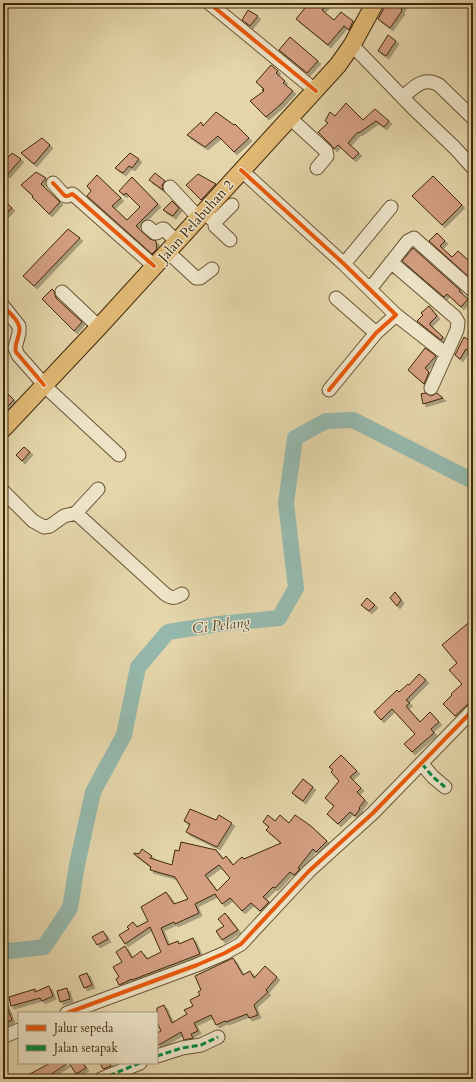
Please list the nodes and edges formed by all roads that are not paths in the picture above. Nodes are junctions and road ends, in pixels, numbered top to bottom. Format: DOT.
graph roads {
  1 [pos="209,3"];
  2 [pos="376,3"];
  3 [pos="352,45"];
  4 [pos="316,90"];
  5 [pos="403,97"];
  6 [pos="290,118"];
  7 [pos="473,118"];
  8 [pos="470,159"];
  9 [pos="317,168"];
  10 [pos="241,170"];
  11 [pos="53,183"];
  12 [pos="170,188"];
  13 [pos="232,205"];
  14 [pos="391,207"];
  15 [pos="206,217"];
  16 [pos="148,227"];
  17 [pos="230,240"];
  18 [pos="172,247"];
  19 [pos="391,262"];
  20 [pos="344,264"];
  21 [pos="154,266"];
  22 [pos="212,269"];
  23 [pos="370,290"];
  24 [pos="472,290"];
  25 [pos="62,292"];
  26 [pos="336,298"];
  27 [pos="3,306"];
  28 [pos="396,315"];
  29 [pos="98,327"];
  30 [pos="376,333"];
  31 [pos="446,354"];
  32 [pos="44,385"];
  33 [pos="431,388"];
  34 [pos="329,390"];
  35 [pos="3,429"];
  36 [pos="119,455"];
  37 [pos="98,489"];
  38 [pos="3,491"];
  39 [pos="76,513"];
  40 [pos="182,594"];
  41 [pos="473,710"];
  42 [pos="422,764"];
  43 [pos="445,787"];
  44 [pos="70,1012"];
  45 [pos="18,1030"];
  46 [pos="3,1036"];
  47 [pos="218,1037"];
  48 [pos="158,1056"];
  49 [pos="138,1064"];
  50 [pos="101,1079"];
  1 -- 4 [label="street"];
  2 -- 3 [label="main road, Jalan Pelabuhan 2"];
  3 -- 4 [label="main road, Jalan Pelabuhan 2"];
  3 -- 5 [label="street"];
  4 -- 6 [label="main road, Jalan Pelabuhan 2"];
  5 -- 7 [label="street"];
  5 -- 8 [label="street"];
  6 -- 9 [label="street"];
  6 -- 10 [label="main road, Jalan Pelabuhan 2"];
  10 -- 15 [label="main road, Jalan Pelabuhan 2"];
  10 -- 20 [label="street"];
  11 -- 21 [label="street"];
  12 -- 15 [label="street"];
  13 -- 15 [label="street"];
  14 -- 20 [label="street"];
  15 -- 17 [label="street"];
  15 -- 18 [label="main road, Jalan Pelabuhan 2"];
  16 -- 18 [label="street"];
  18 -- 21 [label="main road, Jalan Pelabuhan 2"];
  18 -- 22 [label="street"];
  19 -- 23 [label="street"];
  19 -- 24 [label="street"];
  19 -- 31 [label="street"];
  20 -- 23 [label="street"];
  21 -- 29 [label="main road, Jalan Pelabuhan 2"];
  23 -- 28 [label="street"];
  25 -- 29 [label="street"];
  26 -- 30 [label="street"];
  27 -- 32 [label="street"];
  28 -- 30 [label="street"];
  28 -- 31 [label="street"];
  29 -- 32 [label="main road, Jalan Pelabuhan 2"];
  30 -- 34 [label="street"];
  31 -- 33 [label="street"];
  32 -- 35 [label="main road, Jalan Pelabuhan 2"];
  32 -- 36 [label="street"];
  37 -- 39 [label="street"];
  38 -- 39 [label="street"];
  39 -- 40 [label="street"];
  41 -- 42 [label="street"];
  42 -- 43 [label="street"];
  42 -- 44 [label="street"];
  45 -- 46 [label="street"];
  47 -- 48 [label="street"];
  49 -- 50 [label="street"];
}
